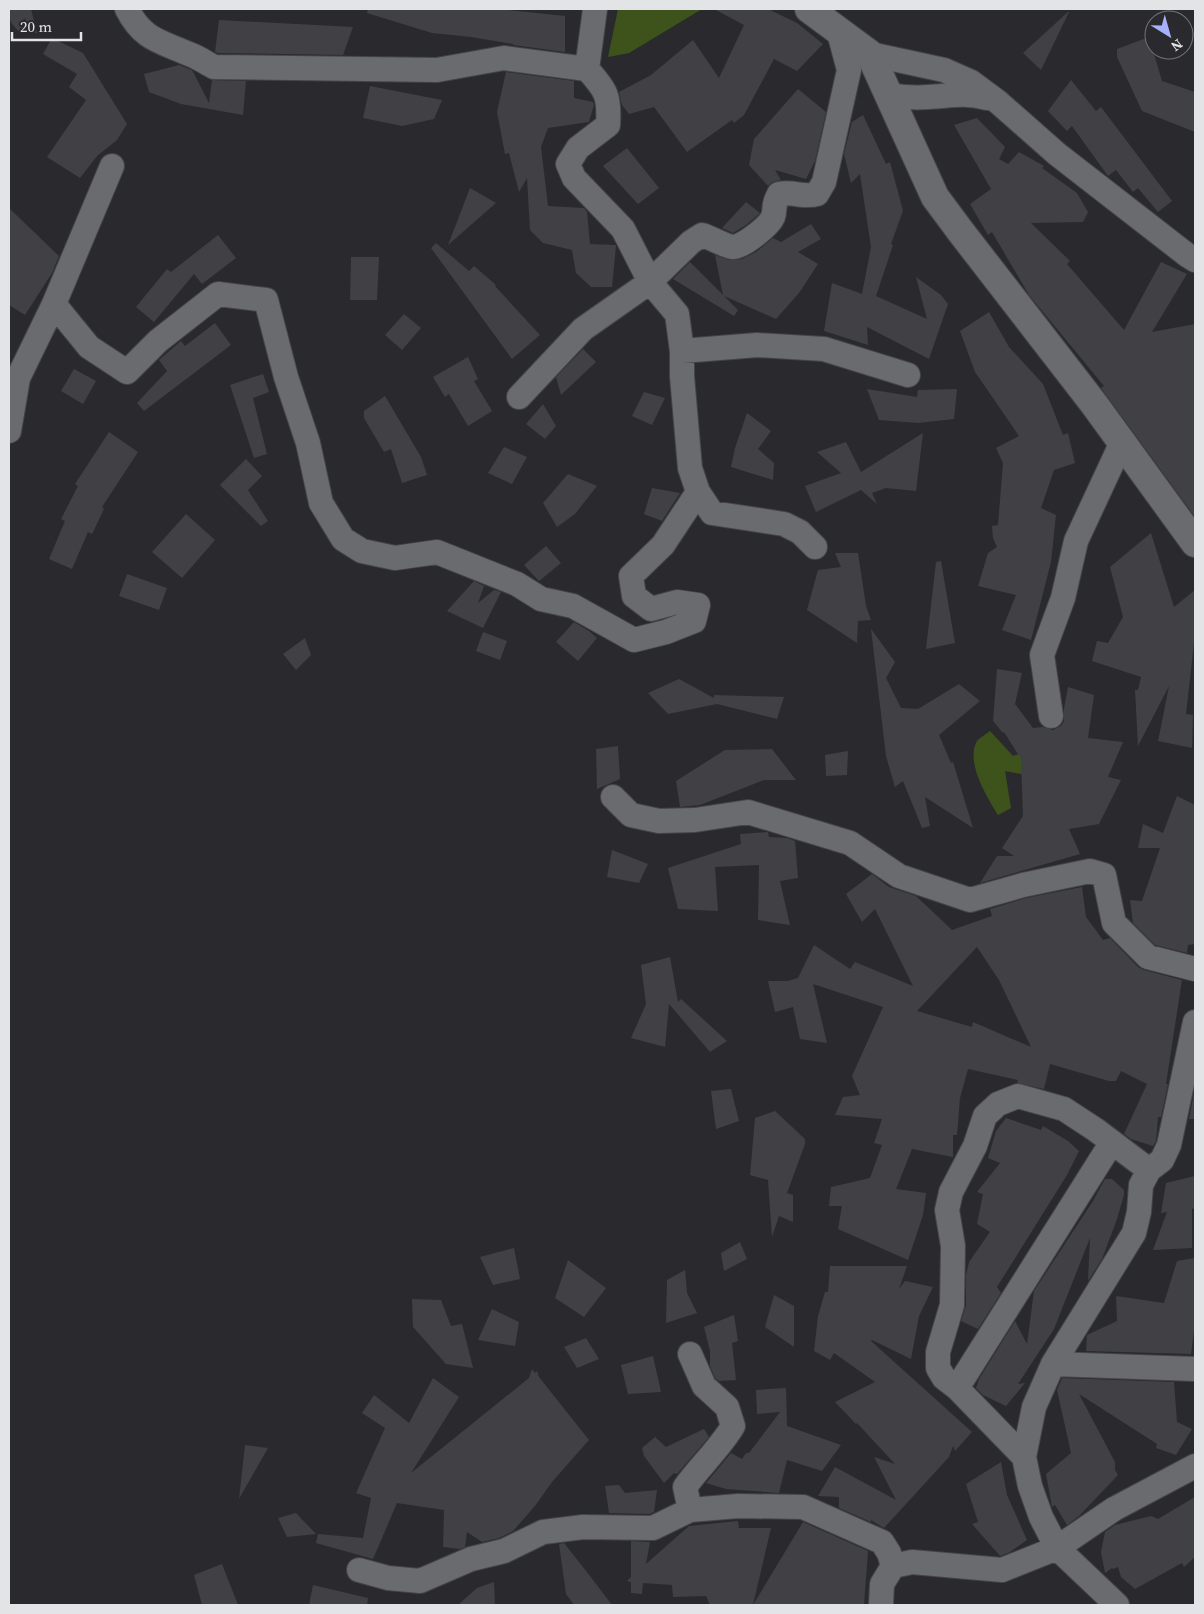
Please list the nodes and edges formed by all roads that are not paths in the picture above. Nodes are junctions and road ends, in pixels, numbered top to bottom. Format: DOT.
graph roads {
  1 [pos="127,9"];
  2 [pos="595,9"];
  3 [pos="823,16"];
  4 [pos="870,54"];
  5 [pos="587,69"];
  6 [pos="889,94"];
  7 [pos="955,94"];
  8 [pos="998,102"];
  9 [pos="907,137"];
  10 [pos="112,166"];
  11 [pos="1195,260"];
  12 [pos="650,282"];
  13 [pos="54,304"];
  14 [pos="682,352"];
  15 [pos="908,376"];
  16 [pos="520,397"];
  17 [pos="9,431"];
  18 [pos="1122,442"];
  19 [pos="698,492"];
  20 [pos="1195,542"];
  21 [pos="815,547"];
  22 [pos="1051,716"];
  23 [pos="613,797"];
  24 [pos="1195,969"];
  25 [pos="1195,1022"];
  26 [pos="1112,1142"];
  27 [pos="1149,1170"];
  28 [pos="690,1354"];
  29 [pos="1053,1364"];
  30 [pos="1195,1369"];
  31 [pos="957,1388"];
  32 [pos="1024,1457"];
  33 [pos="1195,1466"];
  34 [pos="690,1510"];
  35 [pos="1057,1548"];
  36 [pos="893,1566"];
  37 [pos="359,1570"];
  38 [pos="881,1605"];
  39 [pos="1117,1605"];
  1 -- 5 [label="street"];
  2 -- 5 [label="street"];
  3 -- 4 [label="street"];
  3 -- 12 [label="street"];
  4 -- 6 [label="street"];
  4 -- 8 [label="street"];
  5 -- 12 [label="street"];
  6 -- 7 [label="street"];
  6 -- 9 [label="street"];
  7 -- 8 [label="street"];
  7 -- 9 [label="street"];
  8 -- 11 [label="street"];
  9 -- 18 [label="street"];
  10 -- 13 [label="street"];
  12 -- 14 [label="street"];
  12 -- 16 [label="street"];
  13 -- 17 [label="street"];
  13 -- 19 [label="street"];
  14 -- 15 [label="street"];
  14 -- 19 [label="street"];
  18 -- 20 [label="street"];
  18 -- 22 [label="street"];
  19 -- 21 [label="street"];
  23 -- 24 [label="street"];
  25 -- 27 [label="street"];
  26 -- 27 [label="street"];
  26 -- 31 [label="street"];
  26 -- 31 [label="street"];
  27 -- 29 [label="street"];
  28 -- 34 [label="street"];
  29 -- 30 [label="street"];
  29 -- 32 [label="street"];
  31 -- 32 [label="street"];
  32 -- 35 [label="street"];
  33 -- 35 [label="street"];
  34 -- 36 [label="street"];
  34 -- 37 [label="street"];
  35 -- 36 [label="street"];
  35 -- 39 [label="street"];
  36 -- 38 [label="street"];
}
